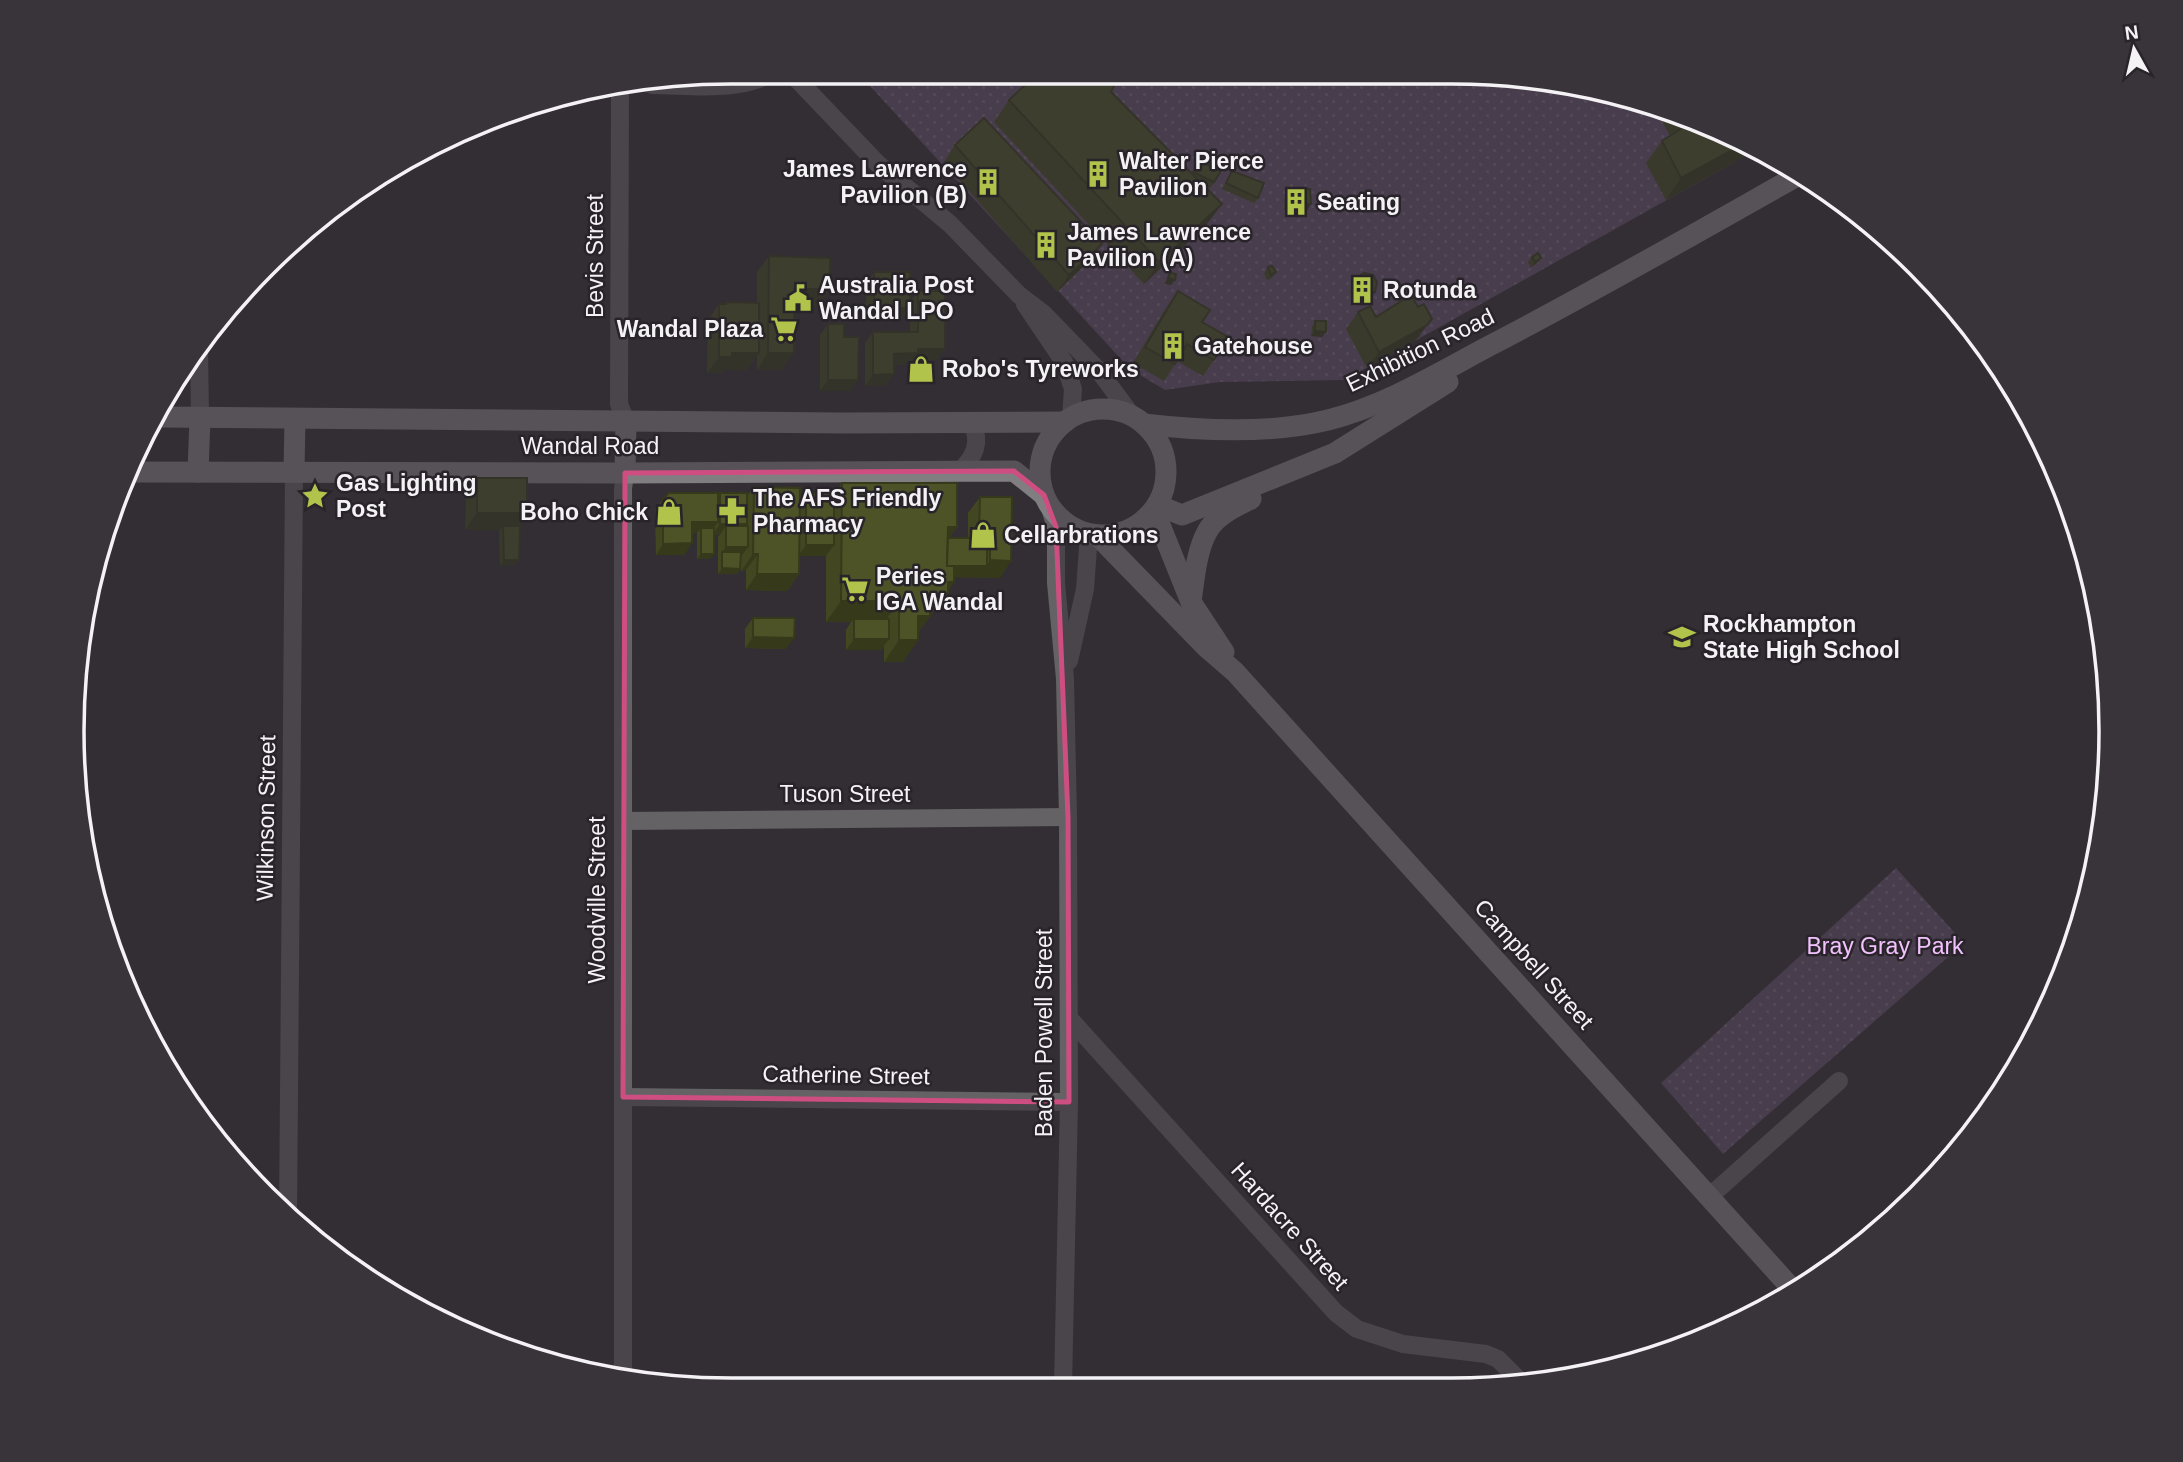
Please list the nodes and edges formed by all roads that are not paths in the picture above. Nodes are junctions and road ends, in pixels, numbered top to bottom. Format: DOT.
graph roads {
  1 [pos="732,84"];
  2 [pos="801,84"];
  3 [pos="689,85"];
  4 [pos="620,94"];
  5 [pos="1790,180"];
  6 [pos="1019,295"];
  7 [pos="1586,295"];
  8 [pos="200,362"];
  9 [pos="166,417"];
  10 [pos="200,418"];
  11 [pos="295,419"];
  12 [pos="1068,420"];
  13 [pos="1138,420"];
  14 [pos="626,421"];
  15 [pos="972,423"];
  16 [pos="1335,453"];
  17 [pos="961,470"];
  18 [pos="138,472"];
  19 [pos="198,472"];
  20 [pos="294,472"];
  21 [pos="625,473"];
  22 [pos="1047,500"];
  23 [pos="1155,508"];
  24 [pos="1093,534"];
  25 [pos="1191,603"];
  26 [pos="1235,672"];
  27 [pos="1065,679"];
  28 [pos="1068,817"];
  29 [pos="623,821"];
  30 [pos="1069,1018"];
  31 [pos="1839,1081"];
  32 [pos="623,1097"];
  33 [pos="1069,1102"];
  34 [pos="1709,1197"];
  35 [pos="288,1202"];
  36 [pos="1787,1284"];
  37 [pos="622,1368"];
  38 [pos="1514,1375"];
  39 [pos="1063,1378"];
  1 -- 3 [label="street"];
  2 -- 6 [label="street"];
  4 -- 14 [label="street, Bevis Street"];
  5 -- 7 [label="street, Exhibition Road"];
  6 -- 12 [label="street"];
  6 -- 13 [label="street"];
  7 -- 13 [label="street, Exhibition Road"];
  7 -- 16 [label="street, Exhibition Road"];
  8 -- 10 [label="street"];
  9 -- 10 [label="street, Wandal Road"];
  10 -- 11 [label="street, Wandal Road"];
  10 -- 19 [label="street"];
  11 -- 14 [label="street, Wandal Road"];
  11 -- 20 [label="street, Wilkinson Street"];
  12 -- 13 [label="street"];
  12 -- 15 [label="street, Wandal Road"];
  12 -- 22 [label="street"];
  13 -- 23 [label="street"];
  14 -- 15 [label="street, Wandal Road"];
  14 -- 21 [label="street, Woodville Street"];
  15 -- 17 [label="street"];
  16 -- 23 [label="street, Exhibition Road"];
  16 -- 25 [label="street, Exhibition Road"];
  17 -- 21 [label="street, Wandal Road"];
  17 -- 22 [label="street, Wandal Road"];
  18 -- 19 [label="street, Wandal Road"];
  19 -- 20 [label="street, Wandal Road"];
  20 -- 21 [label="street, Wandal Road"];
  20 -- 35 [label="street, Wilkinson Street"];
  21 -- 29 [label="street, Woodville Street"];
  22 -- 24 [label="street"];
  22 -- 27 [label="street, Baden Powell Street"];
  23 -- 24 [label="street"];
  23 -- 25 [label="street, Campbell Street"];
  24 -- 26 [label="street, Campbell Street"];
  24 -- 27 [label="street, Baden Powell Street"];
  25 -- 26 [label="street, Campbell Street"];
  26 -- 34 [label="street, Campbell Street"];
  27 -- 28 [label="street, Baden Powell Street"];
  28 -- 29 [label="street, Tuson Street"];
  28 -- 30 [label="street, Baden Powell Street"];
  29 -- 32 [label="street, Woodville Street"];
  30 -- 33 [label="street, Baden Powell Street"];
  30 -- 38 [label="street, Hardacre Street"];
  31 -- 34 [label="street"];
  32 -- 33 [label="street, Catherine Street"];
  32 -- 37 [label="street, Woodville Street"];
  33 -- 39 [label="street, Baden Powell Street"];
  34 -- 36 [label="street, Campbell Street"];
}
